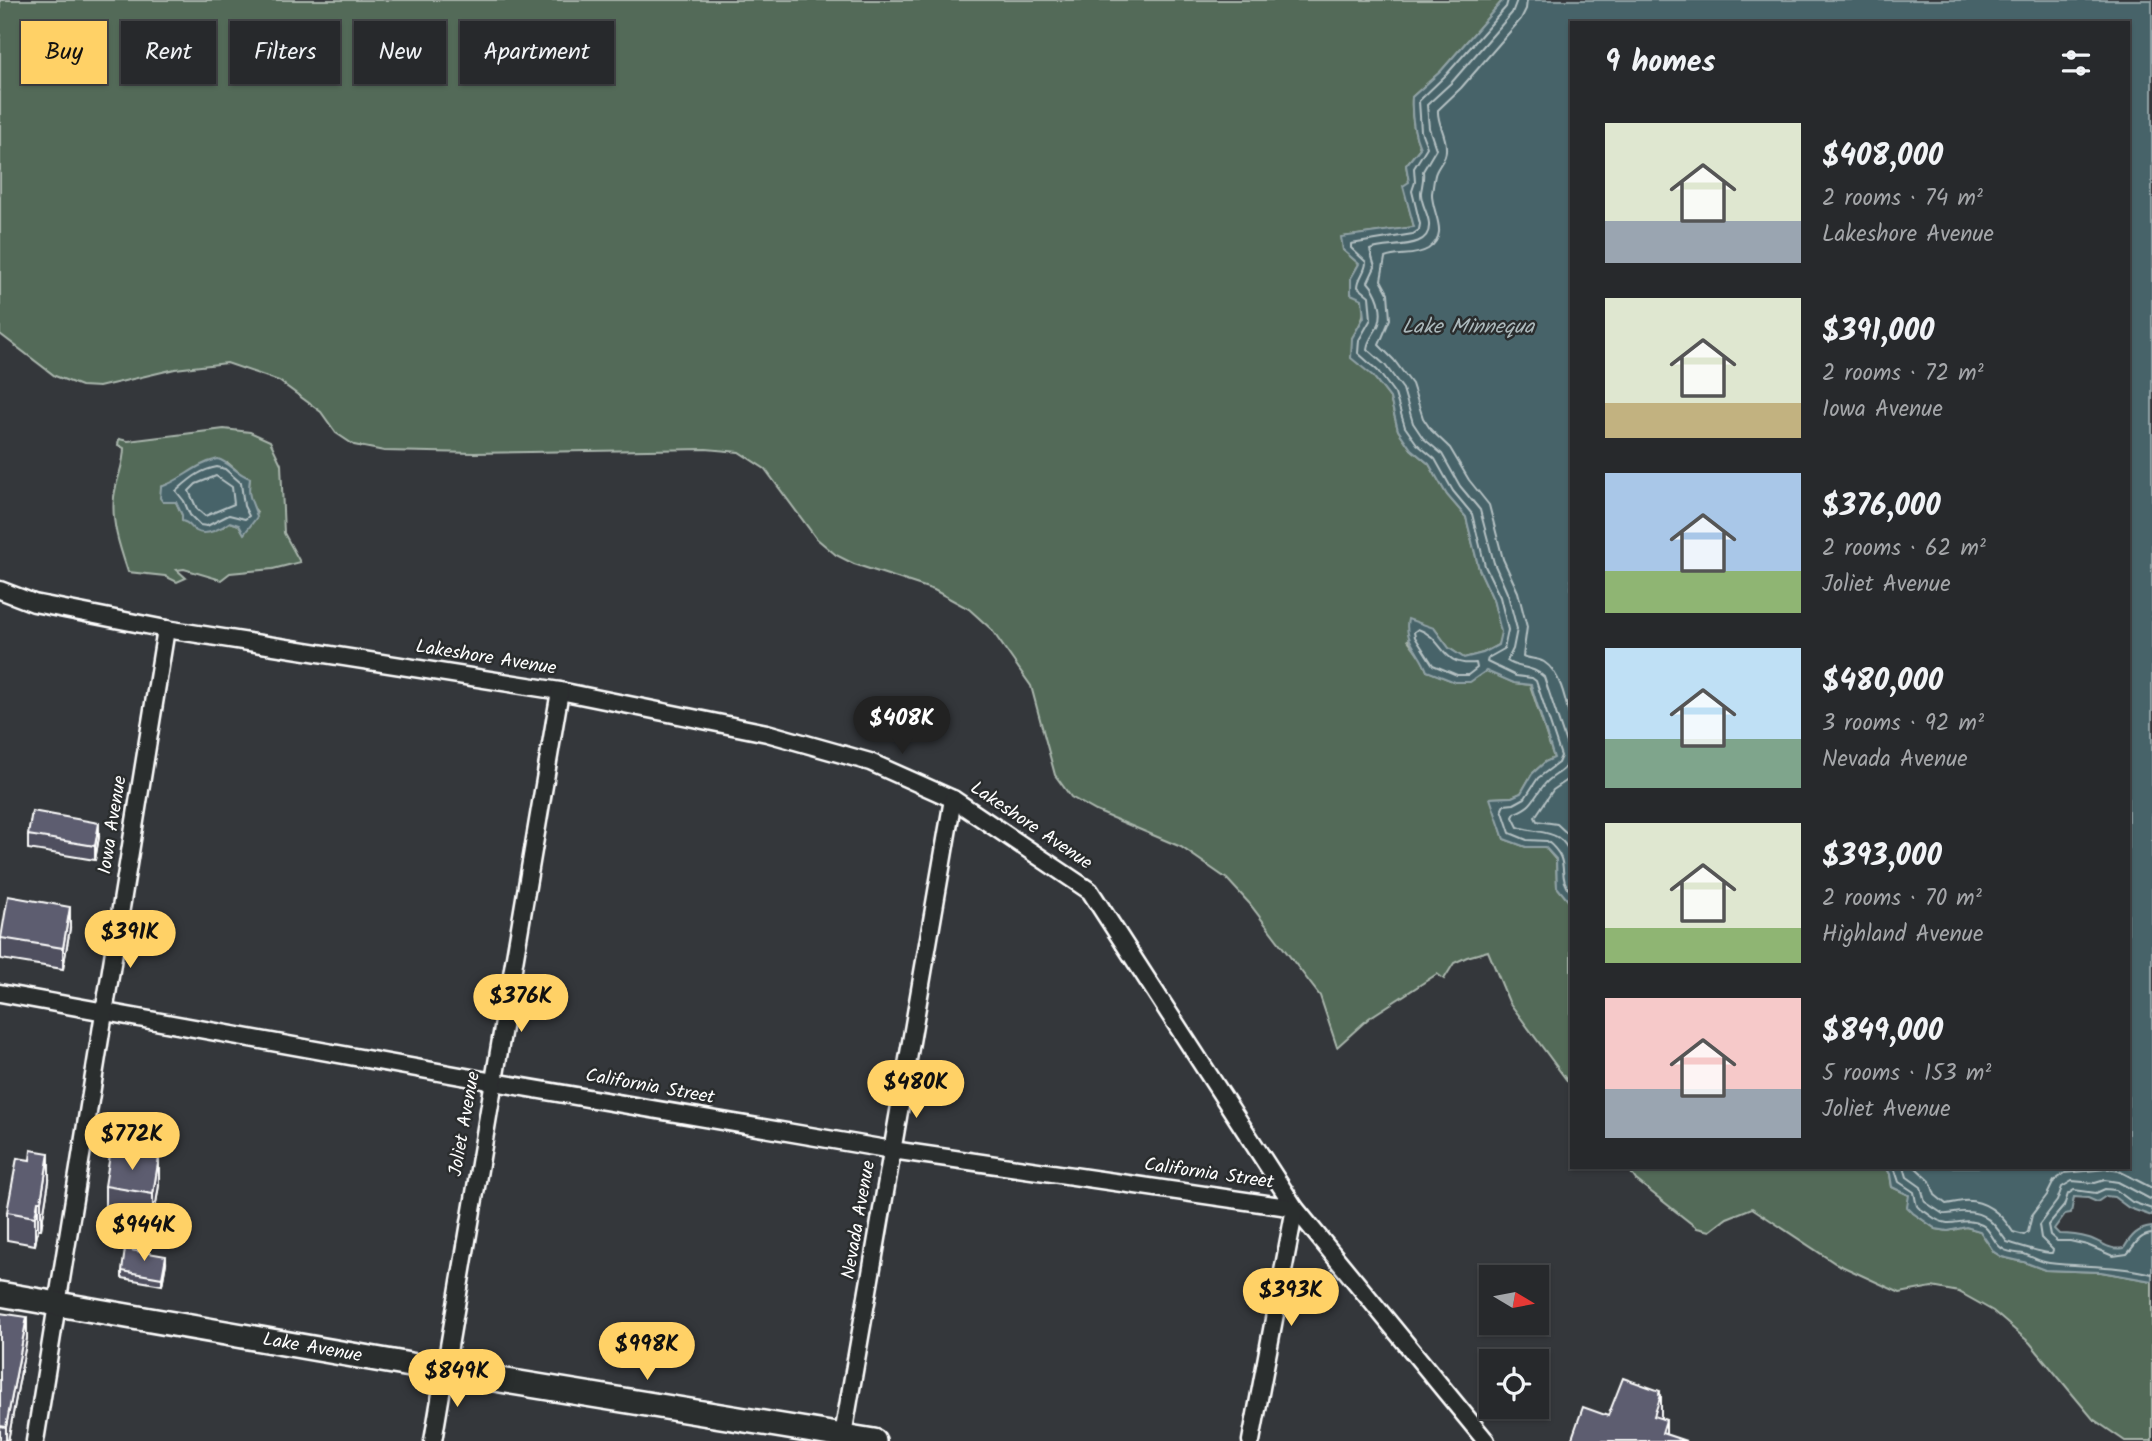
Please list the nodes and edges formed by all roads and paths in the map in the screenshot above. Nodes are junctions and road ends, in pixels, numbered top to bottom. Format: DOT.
graph roads {
  1 [pos="0,590"];
  2 [pos="166,629"];
  3 [pos="560,691"];
  4 [pos="953,799"];
  5 [pos="0,993"];
  6 [pos="105,1010"];
  7 [pos="494,1082"];
  8 [pos="892,1150"];
  9 [pos="1295,1208"];
  10 [pos="0,1294"];
  11 [pos="58,1304"];
  12 [pos="445,1371"];
  13 [pos="842,1438"];
  14 [pos="35,1441"];
  15 [pos="433,1441"];
  16 [pos="874,1441"];
  17 [pos="1251,1441"];
  18 [pos="1486,1441"];
  1 -- 2 [label="street, Lakeshore Avenue"];
  2 -- 3 [label="street, Lakeshore Avenue"];
  2 -- 6 [label="street, Iowa Avenue"];
  3 -- 4 [label="street, Lakeshore Avenue"];
  3 -- 7 [label="street, Joliet Avenue"];
  4 -- 8 [label="street, Nevada Avenue"];
  4 -- 9 [label="street, Lakeshore Avenue"];
  5 -- 6 [label="street, California Street"];
  6 -- 7 [label="street, California Street"];
  6 -- 11 [label="street, Iowa Avenue"];
  7 -- 8 [label="street, California Street"];
  7 -- 12 [label="street, Joliet Avenue"];
  8 -- 9 [label="street, California Street"];
  8 -- 13 [label="street, Nevada Avenue"];
  9 -- 17 [label="street"];
  9 -- 18 [label="street, Lakeshore Avenue"];
  10 -- 11 [label="main road, Lake Avenue"];
  11 -- 12 [label="main road, Lake Avenue"];
  11 -- 14 [label="street, Iowa Avenue"];
  12 -- 13 [label="main road, Lake Avenue"];
  12 -- 15 [label="street, Joliet Avenue"];
  13 -- 16 [label="main road, Lake Avenue"];
}
